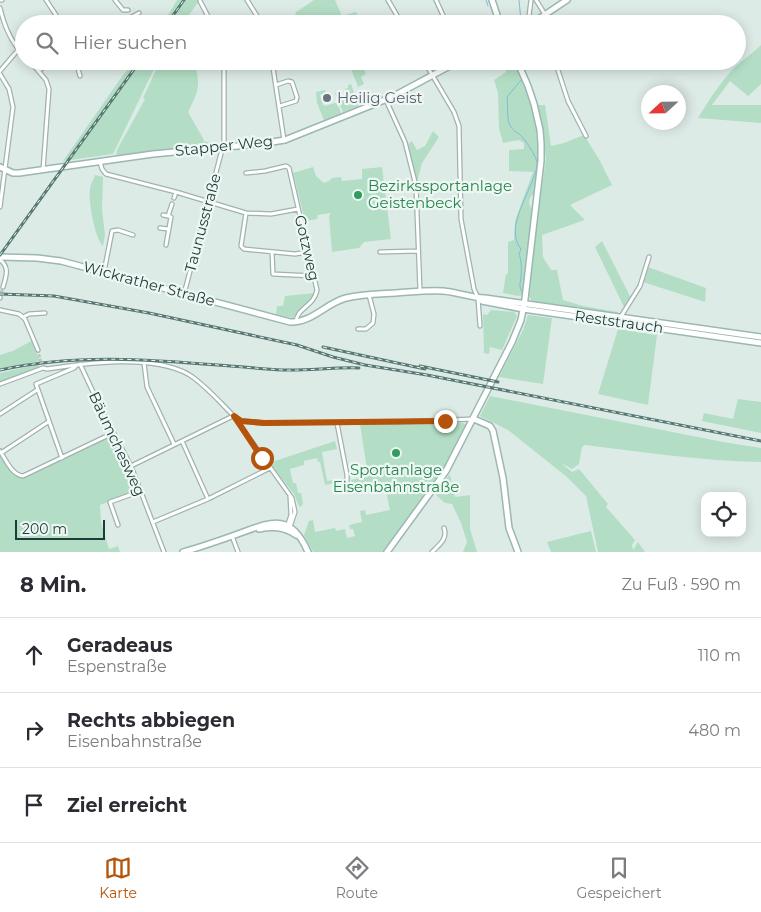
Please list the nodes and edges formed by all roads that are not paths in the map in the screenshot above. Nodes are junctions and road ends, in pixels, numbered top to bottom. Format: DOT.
graph roads {
  1 [pos="46,0"];
  2 [pos="115,0"];
  3 [pos="388,0"];
  4 [pos="436,0"];
  5 [pos="492,0"];
  6 [pos="531,0"];
  7 [pos="536,0"];
  8 [pos="567,0"];
  9 [pos="200,1"];
  10 [pos="249,1"];
  11 [pos="0,8"];
  12 [pos="128,10"];
  13 [pos="139,13"];
  14 [pos="56,15"];
  15 [pos="135,15"];
  16 [pos="207,15"];
  17 [pos="257,15"];
  18 [pos="397,15"];
  19 [pos="444,15"];
  20 [pos="497,15"];
  21 [pos="529,15"];
  22 [pos="546,15"];
  23 [pos="15,44"];
  24 [pos="15,54"];
  25 [pos="39,70"];
  26 [pos="78,70"];
  27 [pos="224,70"];
  28 [pos="274,70"];
  29 [pos="430,70"];
  30 [pos="442,70"];
  31 [pos="521,70"];
  32 [pos="557,70"];
  33 [pos="0,73"];
  34 [pos="433,75"];
  35 [pos="80,76"];
  36 [pos="276,85"];
  37 [pos="386,99"];
  38 [pos="280,106"];
  39 [pos="586,136"];
  40 [pos="284,140"];
  41 [pos="222,147"];
  42 [pos="100,162"];
  43 [pos="2,168"];
  44 [pos="43,170"];
  45 [pos="246,173"];
  46 [pos="176,192"];
  47 [pos="174,198"];
  48 [pos="208,201"];
  49 [pos="172,204"];
  50 [pos="0,207"];
  51 [pos="298,209"];
  52 [pos="246,213"];
  53 [pos="163,215"];
  54 [pos="168,216"];
  55 [pos="160,228"];
  56 [pos="168,229"];
  57 [pos="133,235"];
  58 [pos="166,245"];
  59 [pos="272,252"];
  60 [pos="308,252"];
  61 [pos="380,252"];
  62 [pos="418,252"];
  63 [pos="649,256"];
  64 [pos="12,257"];
  65 [pos="0,259"];
  66 [pos="6,267"];
  67 [pos="104,272"];
  68 [pos="314,276"];
  69 [pos="3,287"];
  70 [pos="420,291"];
  71 [pos="184,294"];
  72 [pos="369,294"];
  73 [pos="478,298"];
  74 [pos="524,307"];
  75 [pos="0,310"];
  76 [pos="45,313"];
  77 [pos="23,317"];
  78 [pos="619,320"];
  79 [pos="296,322"];
  80 [pos="480,326"];
  81 [pos="358,329"];
  82 [pos="761,337"];
  83 [pos="761,343"];
  84 [pos="38,350"];
  85 [pos="144,362"];
  86 [pos="41,364"];
  87 [pos="79,364"];
  88 [pos="43,368"];
  89 [pos="0,384"];
  90 [pos="37,390"];
  91 [pos="0,414"];
  92 [pos="234,416"];
  93 [pos="474,419"];
  94 [pos="48,422"];
  95 [pos="337,423"];
  96 [pos="113,433"];
  97 [pos="182,440"];
  98 [pos="174,444"];
  99 [pos="1,452"];
  100 [pos="62,458"];
  101 [pos="131,466"];
  102 [pos="270,468"];
  103 [pos="347,484"];
  104 [pos="141,491"];
  105 [pos="208,498"];
  106 [pos="152,522"];
  107 [pos="118,525"];
  108 [pos="288,527"];
  109 [pos="444,528"];
  110 [pos="232,536"];
  111 [pos="194,550"];
  112 [pos="307,550"];
  113 [pos="164,552"];
  114 [pos="183,552"];
  115 [pos="238,552"];
  116 [pos="387,552"];
  117 [pos="432,552"];
  118 [pos="518,552"];
  1 -- 14 [label="street"];
  2 -- 12 [label="street"];
  3 -- 18 [label="street"];
  4 -- 19 [label="street"];
  5 -- 20 [label="main road"];
  6 -- 21 [label="street"];
  7 -- 22 [label="street"];
  8 -- 22 [label="main road"];
  9 -- 16 [label="street"];
  10 -- 17 [label="street"];
  11 -- 23 [label="street"];
  13 -- 15 [label="street"];
  24 -- 33 [label="street"];
  25 -- 44 [label="street"];
  26 -- 35 [label="street"];
  27 -- 41 [label="street, Taunusstraße"];
  28 -- 36 [label="street"];
  29 -- 34 [label="street"];
  30 -- 34 [label="main road, Stapper Weg"];
  31 -- 74 [label="main road"];
  32 -- 39 [label="street"];
  33 -- 43 [label="street"];
  34 -- 37 [label="main road, Stapper Weg"];
  34 -- 73 [label="street"];
  36 -- 38 [label="street"];
  36 -- 38 [label="street"];
  37 -- 40 [label="main road, Stapper Weg"];
  37 -- 62 [label="street"];
  38 -- 40 [label="street"];
  40 -- 41 [label="main road, Stapper Weg"];
  41 -- 42 [label="main road, Stapper Weg"];
  41 -- 48 [label="street, Taunusstraße"];
  42 -- 44 [label="main road, Stapper Weg"];
  42 -- 46 [label="street"];
  43 -- 44 [label="main road, Stapper Weg"];
  43 -- 50 [label="street"];
  45 -- 51 [label="street, Gotzweg"];
  46 -- 47 [label="street"];
  46 -- 48 [label="street"];
  48 -- 52 [label="street"];
  48 -- 71 [label="street, Taunusstraße"];
  49 -- 54 [label="street"];
  51 -- 52 [label="street"];
  51 -- 60 [label="street, Gotzweg"];
  52 -- 59 [label="street"];
  53 -- 54 [label="street"];
  54 -- 56 [label="street"];
  55 -- 56 [label="street"];
  56 -- 58 [label="street"];
  57 -- 67 [label="street"];
  59 -- 60 [label="street"];
  59 -- 68 [label="street"];
  60 -- 68 [label="street, Gotzweg"];
  61 -- 62 [label="street"];
  62 -- 70 [label="street"];
  63 -- 78 [label="street"];
  64 -- 65 [label="main road, Wickrather Straße"];
  64 -- 66 [label="street"];
  64 -- 67 [label="main road, Wickrather Straße"];
  65 -- 66 [label="street"];
  66 -- 69 [label="street"];
  67 -- 71 [label="main road, Wickrather Straße"];
  68 -- 79 [label="street, Gotzweg"];
  70 -- 72 [label="main road, Reststrauch"];
  70 -- 73 [label="main road, Reststrauch"];
  71 -- 79 [label="main road, Wickrather Straße"];
  72 -- 79 [label="main road, Reststrauch"];
  72 -- 81 [label="street"];
  73 -- 74 [label="main road, Reststrauch"];
  73 -- 80 [label="street"];
  74 -- 78 [label="main road, Reststrauch"];
  74 -- 93 [label="main road"];
  75 -- 77 [label="street"];
  76 -- 77 [label="street"];
  77 -- 84 [label="street"];
  78 -- 82 [label="main road, Reststrauch"];
  78 -- 83 [label="main road, Reststrauch"];
  85 -- 87 [label="street"];
  85 -- 92 [label="street"];
  85 -- 98 [label="street"];
  86 -- 88 [label="street"];
  87 -- 88 [label="street"];
  87 -- 90 [label="street"];
  87 -- 96 [label="street, Bäumchesweg"];
  88 -- 89 [label="street"];
  90 -- 91 [label="street"];
  90 -- 94 [label="street"];
  92 -- 95 [label="street"];
  92 -- 97 [label="street"];
  92 -- 102 [label="street"];
  93 -- 95 [label="street"];
  93 -- 116 [label="main road"];
  93 -- 118 [label="main road"];
  94 -- 99 [label="street"];
  94 -- 100 [label="street"];
  95 -- 103 [label="street"];
  96 -- 100 [label="street"];
  96 -- 101 [label="street, Bäumchesweg"];
  97 -- 98 [label="street"];
  97 -- 105 [label="street"];
  98 -- 101 [label="street"];
  99 -- 100 [label="street"];
  101 -- 104 [label="street, Bäumchesweg"];
  102 -- 105 [label="street"];
  102 -- 108 [label="street"];
  104 -- 106 [label="street, Bäumchesweg"];
  104 -- 107 [label="street"];
  105 -- 106 [label="street"];
  106 -- 113 [label="street, Bäumchesweg"];
  108 -- 110 [label="main road"];
  108 -- 112 [label="main road"];
  109 -- 117 [label="street"];
  110 -- 111 [label="main road"];
  110 -- 115 [label="street"];
  111 -- 114 [label="main road"];
}
